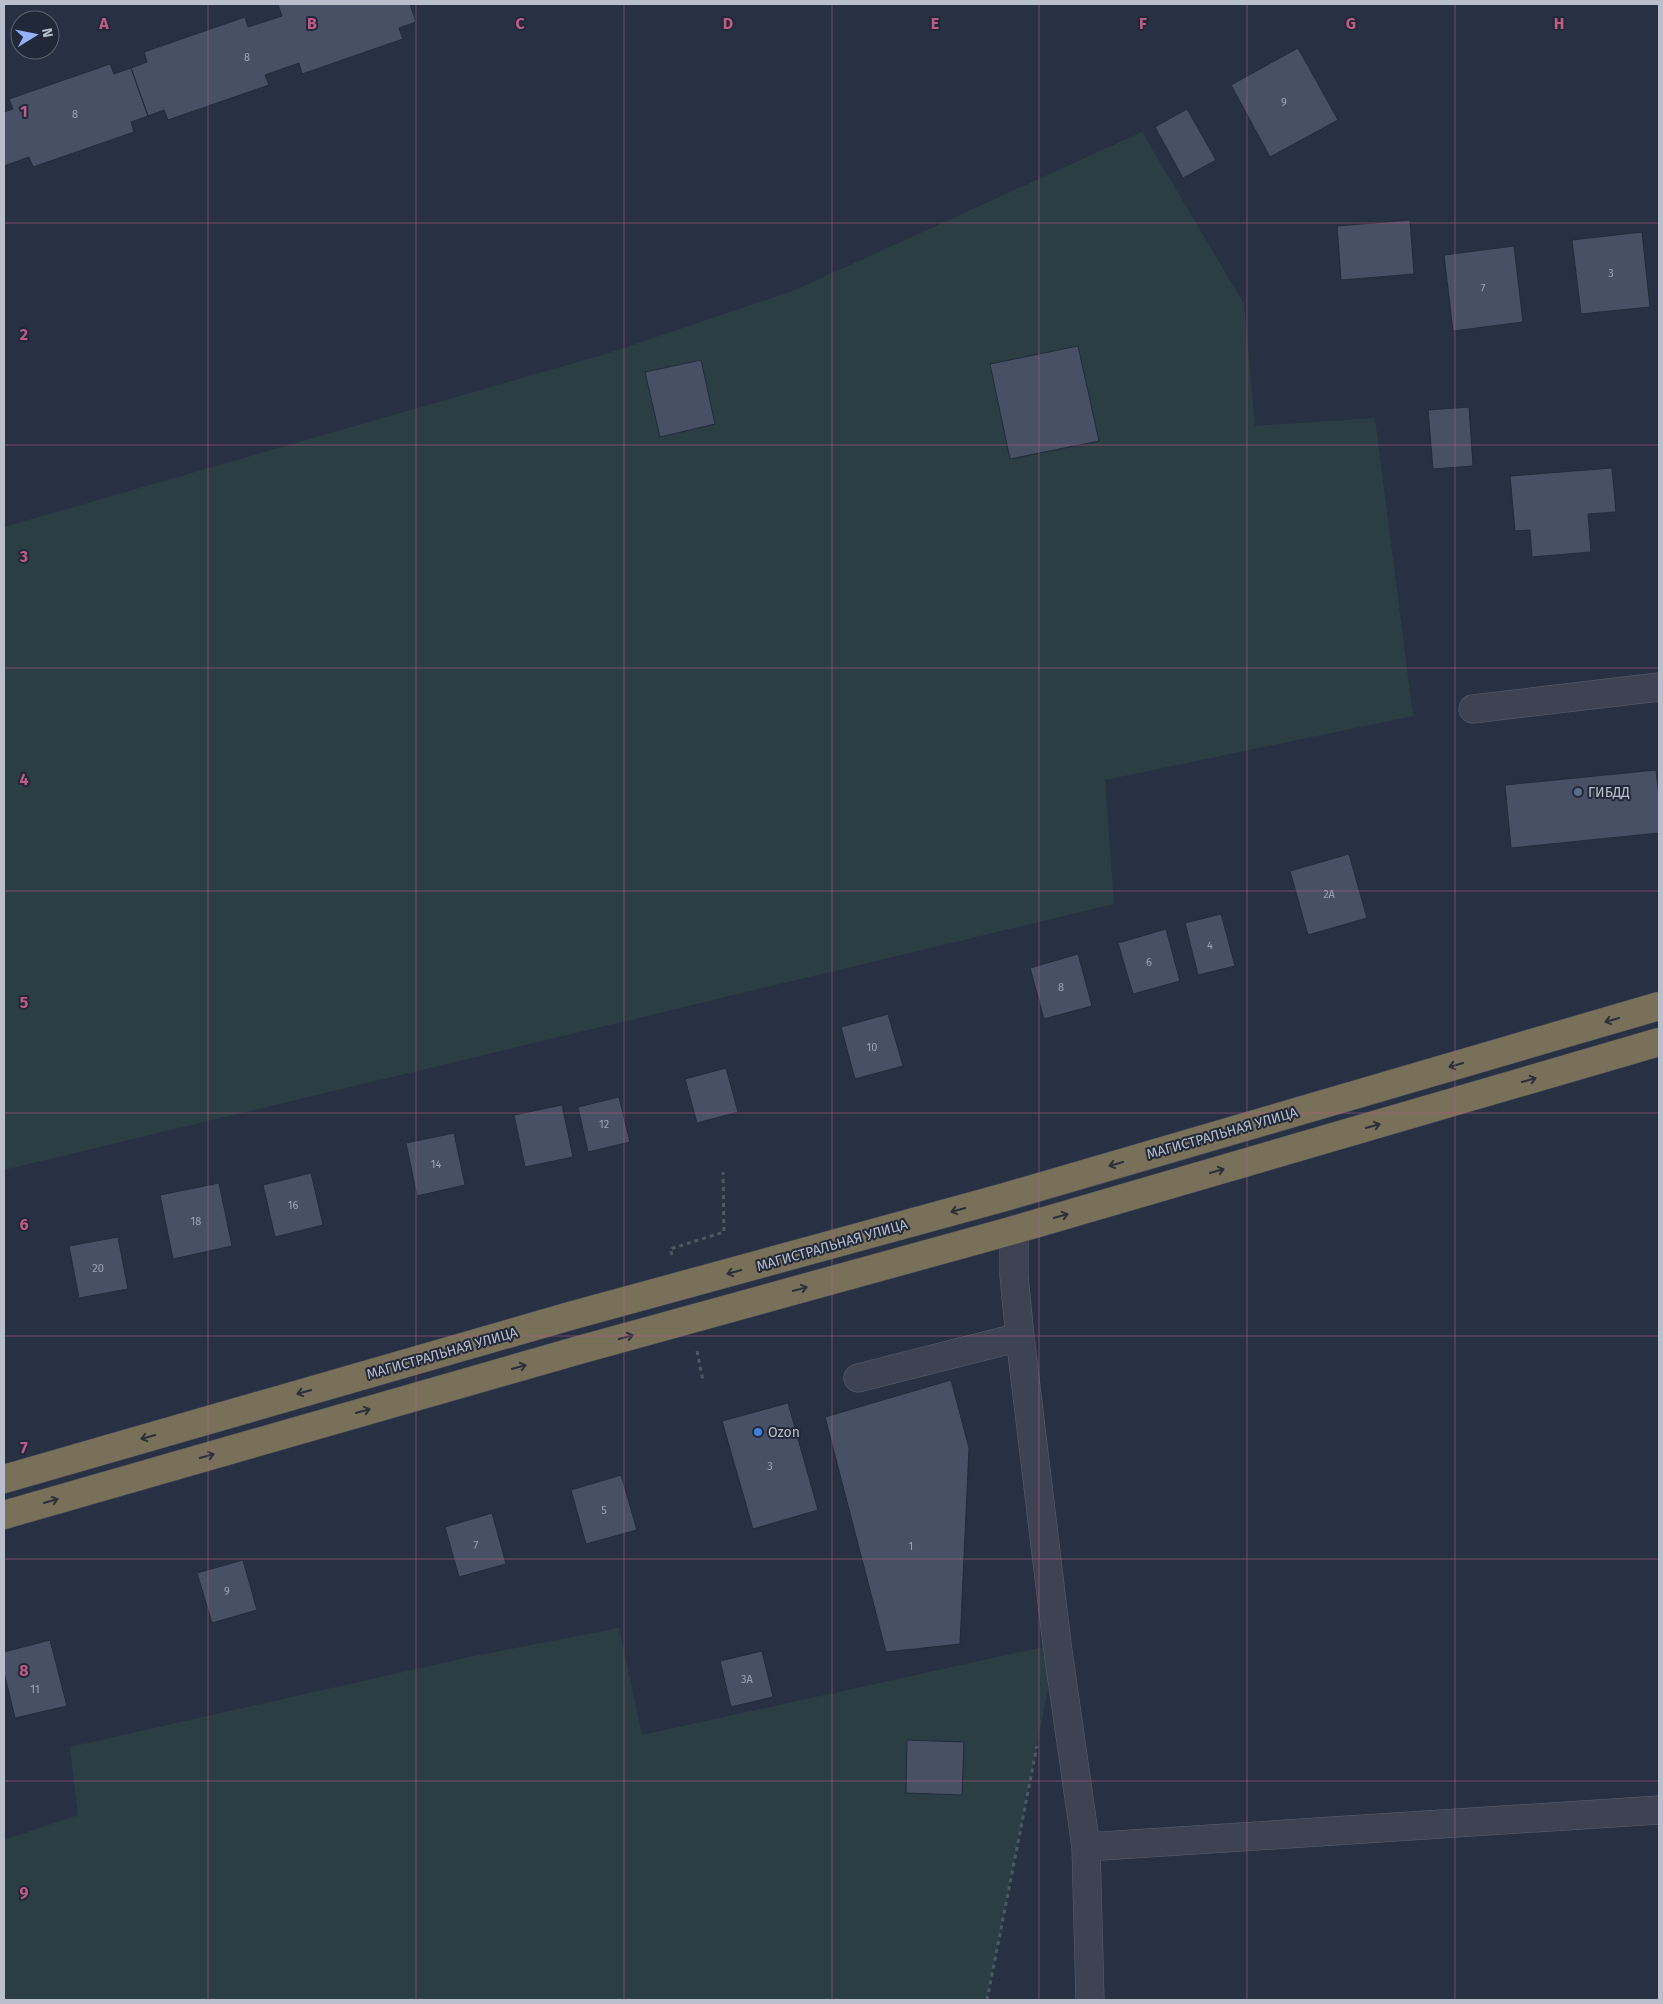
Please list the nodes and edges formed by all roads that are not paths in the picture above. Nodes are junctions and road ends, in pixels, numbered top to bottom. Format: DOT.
graph roads {
  1 [pos="1659,688"];
  2 [pos="1473,709"];
  3 [pos="1659,1006"];
  4 [pos="1659,1042"];
  5 [pos="1014,1230"];
  6 [pos="1020,1337"];
  7 [pos="858,1378"];
  8 [pos="4,1479"];
  9 [pos="4,1514"];
  10 [pos="1659,1810"];
  11 [pos="1086,1847"];
  12 [pos="1090,2000"];
  1 -- 2 [label="street"];
  3 -- 8 [label="highway, МАГИСТРАЛЬНАЯ УЛИЦА, one-way"];
  5 -- 4 [label="highway, one-way"];
  5 -- 6 [label="street"];
  9 -- 5 [label="highway, one-way"];
  6 -- 7 [label="street"];
  6 -- 11 [label="street"];
  10 -- 11 [label="street"];
  11 -- 12 [label="street"];
}
